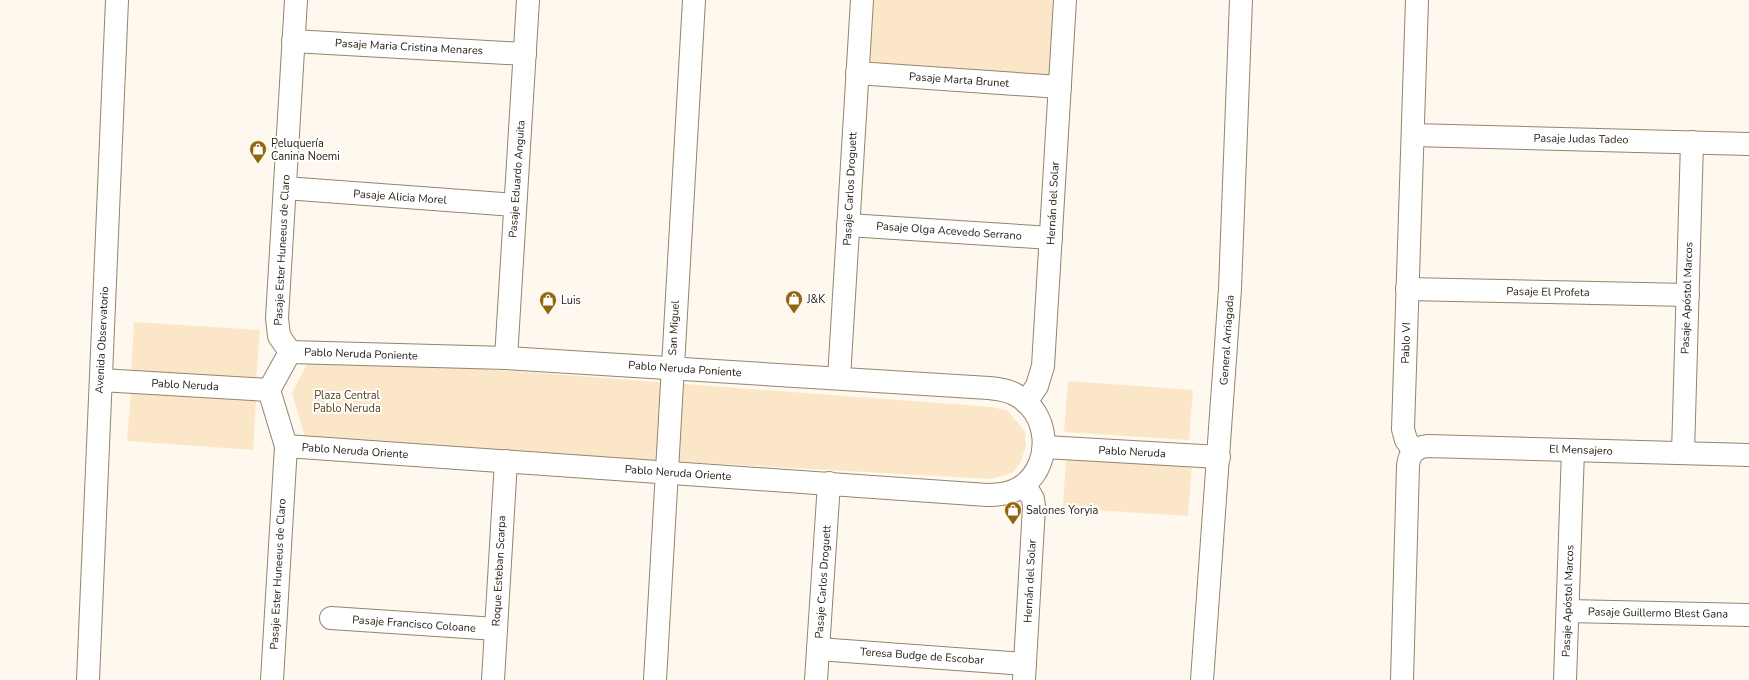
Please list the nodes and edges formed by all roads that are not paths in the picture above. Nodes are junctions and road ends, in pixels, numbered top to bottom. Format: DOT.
graph roads {
  1 [pos="117,0"];
  2 [pos="296,0"];
  3 [pos="528,0"];
  4 [pos="694,0"];
  5 [pos="862,0"];
  6 [pos="1065,0"];
  7 [pos="1241,0"];
  8 [pos="1417,0"];
  9 [pos="293,41"];
  10 [pos="525,54"];
  11 [pos="857,73"];
  12 [pos="1060,87"];
  13 [pos="1412,135"];
  14 [pos="1692,142"];
  15 [pos="1749,144"];
  16 [pos="285,188"];
  17 [pos="516,205"];
  18 [pos="848,225"];
  19 [pos="1051,238"];
  20 [pos="1408,289"];
  21 [pos="1688,295"];
  22 [pos="290,352"];
  23 [pos="506,358"];
  24 [pos="672,368"];
  25 [pos="839,378"];
  26 [pos="101,380"];
  27 [pos="269,390"];
  28 [pos="1026,402"];
  29 [pos="286,446"];
  30 [pos="1045,447"];
  31 [pos="1573,450"];
  32 [pos="1414,451"];
  33 [pos="1683,453"];
  34 [pos="1749,455"];
  35 [pos="1219,457"];
  36 [pos="506,461"];
  37 [pos="666,472"];
  38 [pos="829,484"];
  39 [pos="1025,485"];
  40 [pos="1568,611"];
  41 [pos="1749,615"];
  42 [pos="332,618"];
  43 [pos="496,629"];
  44 [pos="818,649"];
  45 [pos="1025,672"];
  46 [pos="88,680"];
  47 [pos="272,680"];
  48 [pos="493,680"];
  49 [pos="655,680"];
  50 [pos="816,680"];
  51 [pos="1202,680"];
  52 [pos="1402,680"];
  53 [pos="1565,680"];
  1 -- 26 [label="street, Avenida Observatorio"];
  2 -- 9 [label="street, Pasaje Ester Huneeus de Claro"];
  3 -- 10 [label="street, Pasaje Eduardo Anguita"];
  4 -- 24 [label="street, San Miguel"];
  5 -- 11 [label="street, Pasaje Carlos Droguett"];
  6 -- 12 [label="street, Hernán del Solar"];
  7 -- 35 [label="street, General Arriagada"];
  8 -- 13 [label="street, Pablo VI"];
  9 -- 10 [label="street, Pasaje Maria Cristina Menares"];
  9 -- 16 [label="street, Pasaje Ester Huneeus de Claro"];
  10 -- 17 [label="street, Pasaje Eduardo Anguita"];
  11 -- 12 [label="street, Pasaje Marta Brunet"];
  11 -- 18 [label="street, Pasaje Carlos Droguett"];
  12 -- 19 [label="street, Hernán del Solar"];
  13 -- 14 [label="street, Pasaje Judas Tadeo"];
  13 -- 20 [label="street, Pablo VI"];
  14 -- 15 [label="street, Pasaje Judas Tadeo"];
  14 -- 21 [label="street, Pasaje Apóstol Marcos"];
  16 -- 17 [label="street, Pasaje Alicia Morel"];
  16 -- 22 [label="street, Pasaje Ester Huneeus de Claro"];
  17 -- 23 [label="street, Pasaje Eduardo Anguita"];
  18 -- 19 [label="street, Pasaje Olga Acevedo Serrano"];
  18 -- 25 [label="street, Pasaje Carlos Droguett"];
  19 -- 28 [label="street, Hernán del Solar"];
  20 -- 21 [label="street, Pasaje El Profeta"];
  20 -- 32 [label="street, Pablo VI"];
  21 -- 33 [label="street, Pasaje Apóstol Marcos"];
  22 -- 23 [label="street, Pablo Neruda Poniente"];
  22 -- 27 [label="street"];
  23 -- 24 [label="street, Pablo Neruda Poniente"];
  24 -- 25 [label="street, Pablo Neruda Poniente"];
  24 -- 37 [label="street, San Miguel"];
  25 -- 28 [label="street, Pablo Neruda Poniente"];
  26 -- 27 [label="street, Pablo Neruda"];
  26 -- 46 [label="street, Avenida Observatorio"];
  27 -- 29 [label="street, Pasaje Ester Huneeus de Claro"];
  28 -- 30 [label="street, Pablo Neruda Poniente"];
  29 -- 36 [label="street, Pablo Neruda Oriente"];
  29 -- 47 [label="street, Pasaje Ester Huneeus de Claro"];
  30 -- 35 [label="street, Pablo Neruda"];
  30 -- 39 [label="street, Pablo Neruda Oriente"];
  31 -- 32 [label="street, El Mensajero"];
  31 -- 33 [label="street, El Mensajero"];
  31 -- 40 [label="street, Pasaje Apóstol Marcos"];
  32 -- 52 [label="street"];
  33 -- 34 [label="street, El Mensajero"];
  35 -- 51 [label="street, General Arriagada"];
  36 -- 37 [label="street, Pablo Neruda Oriente"];
  36 -- 43 [label="street, Roque Esteban Scarpa"];
  37 -- 38 [label="street, Pablo Neruda Oriente"];
  37 -- 49 [label="street, San Miguel"];
  38 -- 39 [label="street, Pablo Neruda Oriente"];
  38 -- 44 [label="street, Pasaje Carlos Droguett"];
  39 -- 45 [label="street, Hernán del Solar"];
  40 -- 41 [label="street, Pasaje Guillermo Blest Gana"];
  40 -- 53 [label="street, Pasaje Apóstol Marcos"];
  42 -- 43 [label="street, Pasaje Francisco Coloane"];
  43 -- 48 [label="street, Roque Esteban Scarpa"];
  44 -- 45 [label="street, Teresa Budge de Escobar"];
  44 -- 50 [label="street, Pasaje Carlos Droguett"];
}
